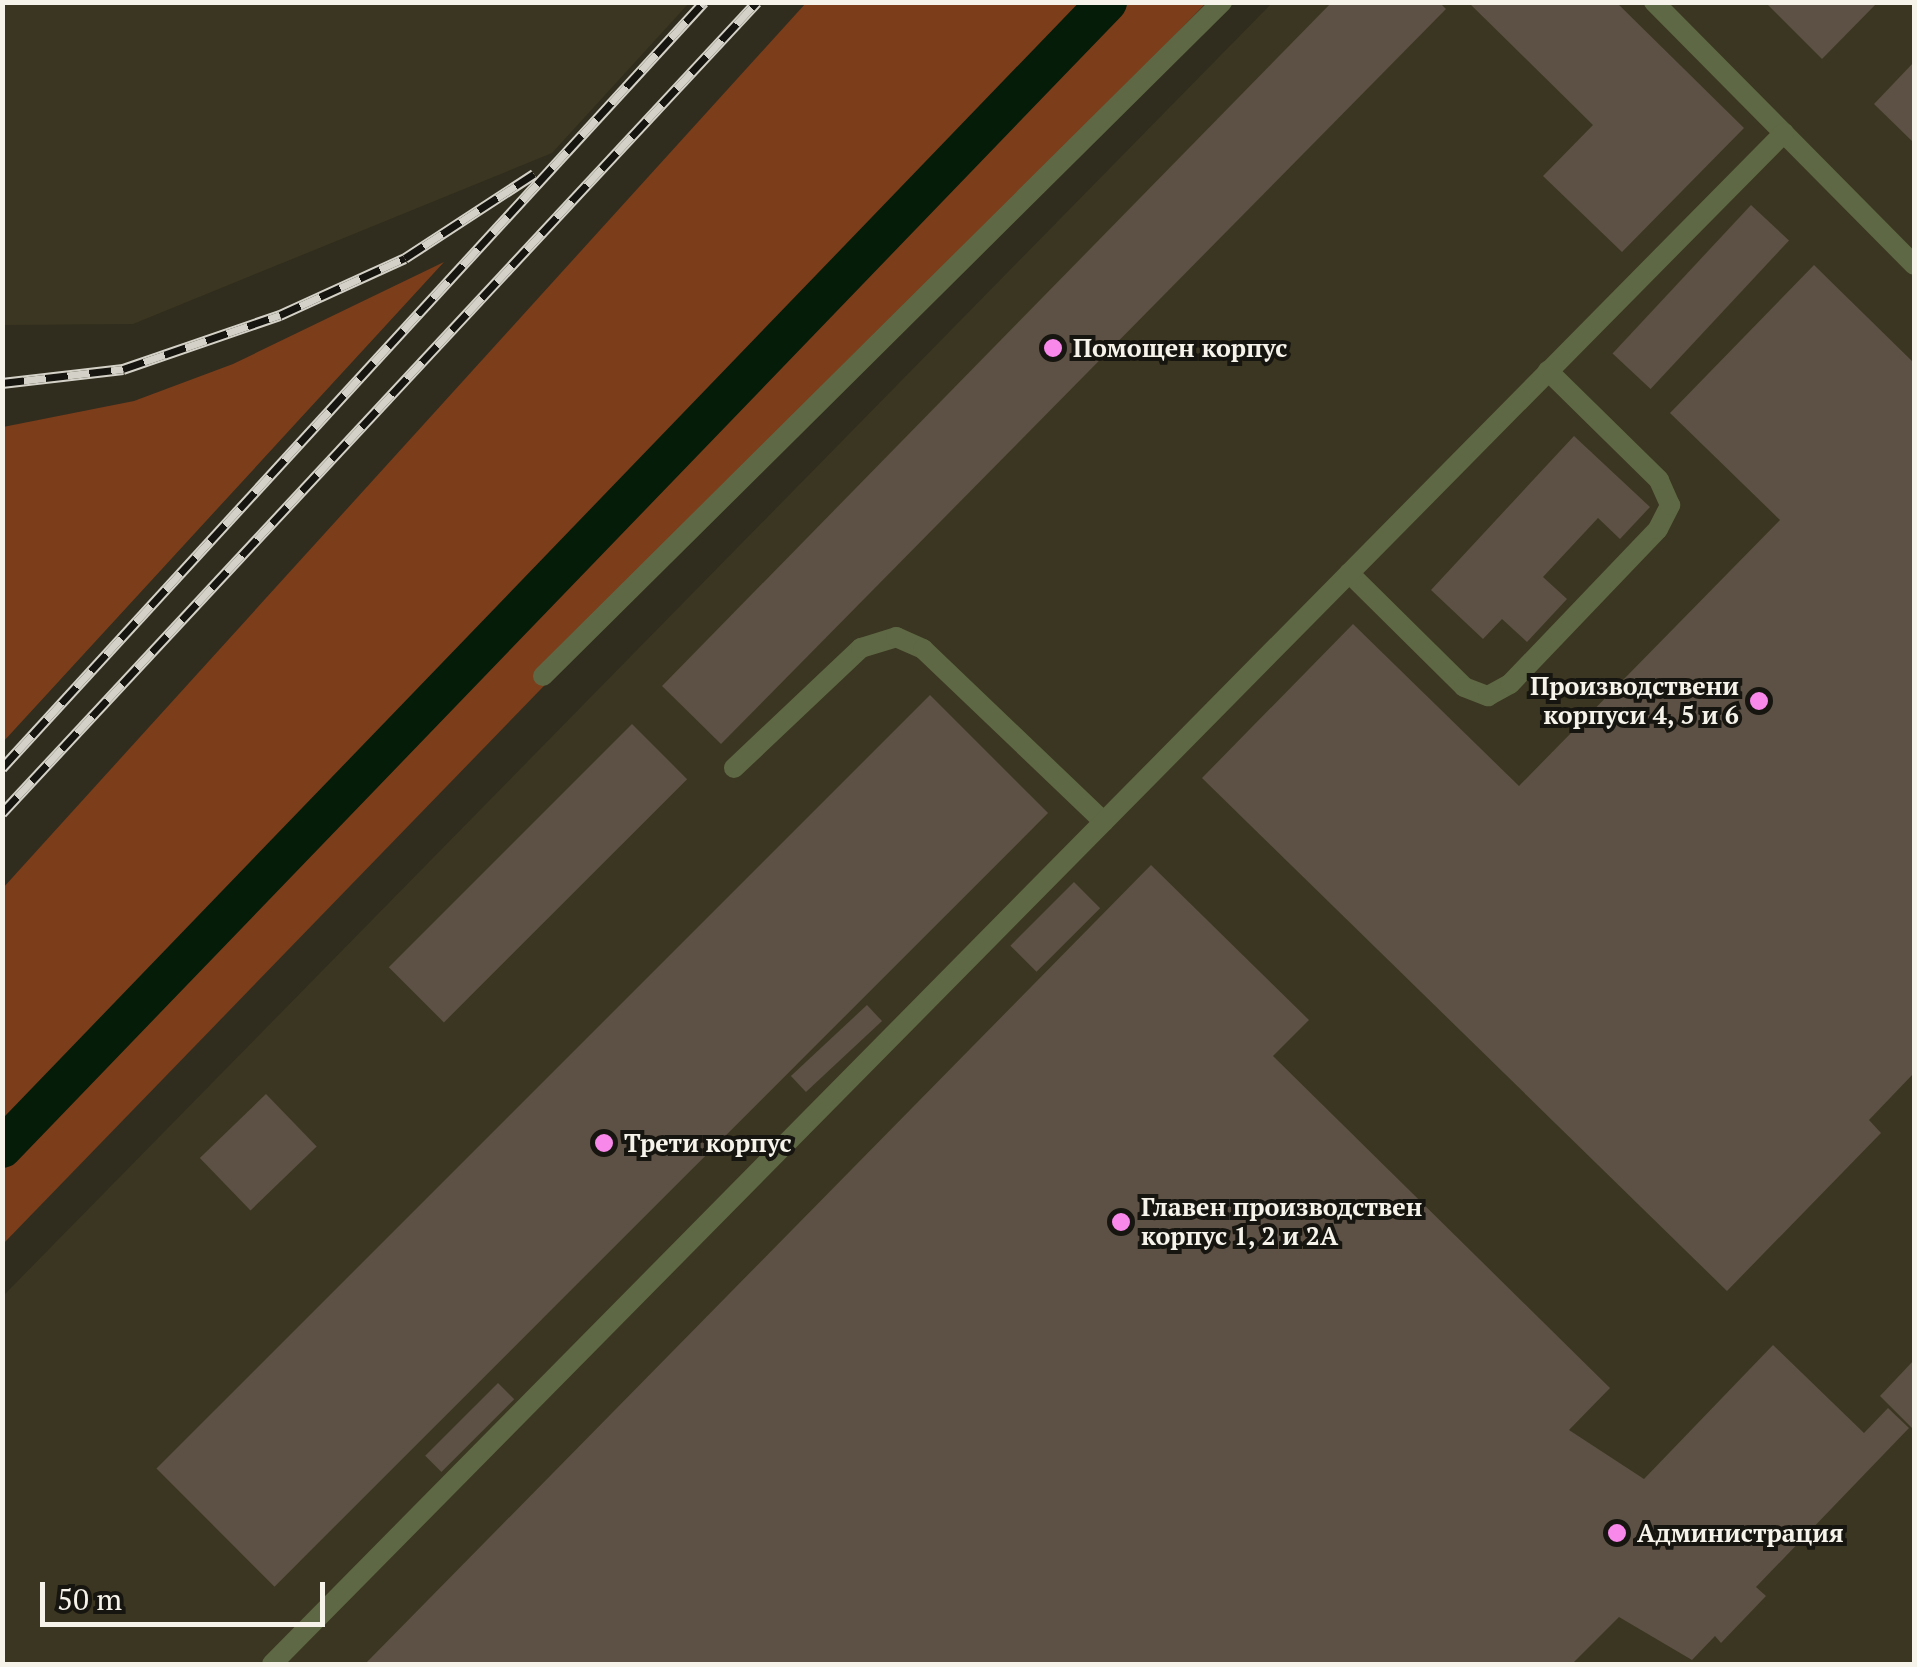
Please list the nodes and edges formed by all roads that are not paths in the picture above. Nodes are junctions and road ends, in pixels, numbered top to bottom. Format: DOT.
graph roads {
  1 [pos="1222,2"];
  2 [pos="1654,2"];
  3 [pos="1784,134"];
  4 [pos="1914,265"];
  5 [pos="1548,371"];
  6 [pos="1348,573"];
  7 [pos="543,676"];
  8 [pos="734,768"];
  9 [pos="1104,822"];
  10 [pos="272,1664"];
  1 -- 7 [label="lane"];
  2 -- 3 [label="lane"];
  3 -- 4 [label="lane"];
  3 -- 5 [label="lane"];
  5 -- 6 [label="lane"];
  5 -- 6 [label="lane"];
  6 -- 9 [label="lane"];
  8 -- 9 [label="lane"];
  9 -- 10 [label="lane"];
}
